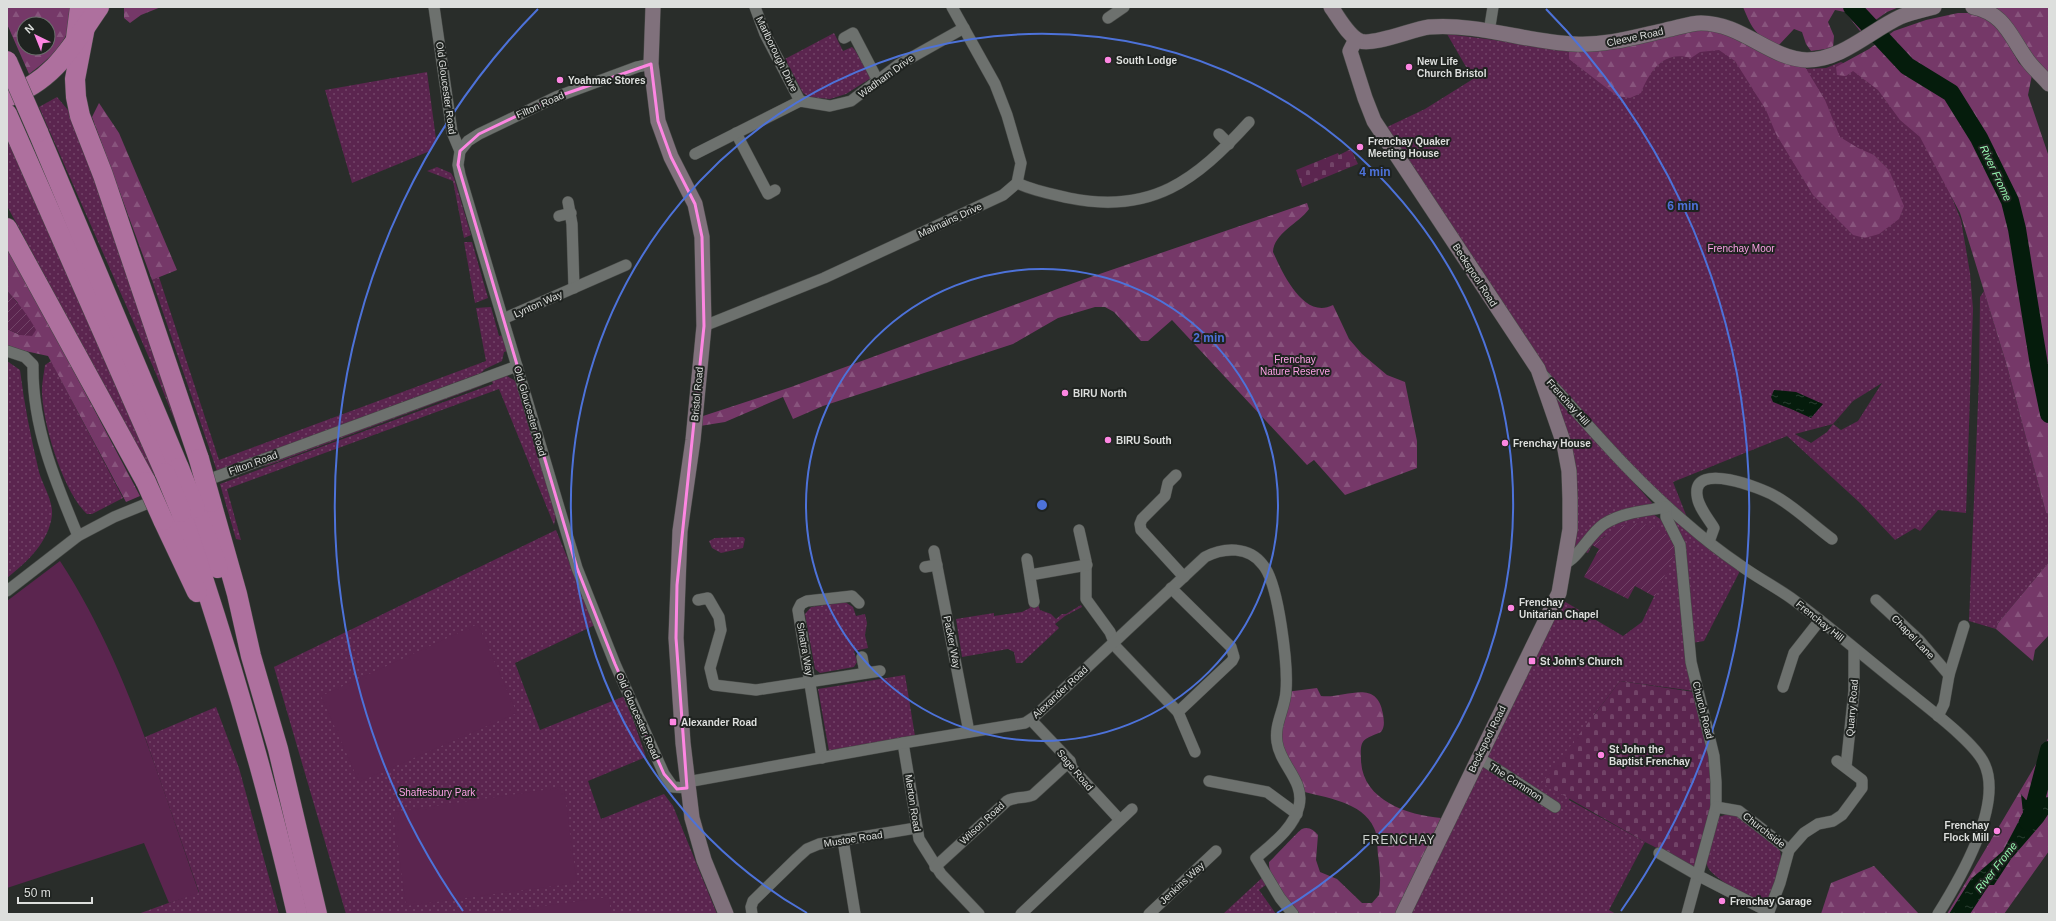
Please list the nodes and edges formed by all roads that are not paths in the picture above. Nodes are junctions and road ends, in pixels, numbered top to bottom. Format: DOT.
graph roads {
  1 [pos="80,7"];
  2 [pos="99,7"];
  3 [pos="434,7"];
  4 [pos="653,7"];
  5 [pos="952,7"];
  6 [pos="1124,7"];
  7 [pos="1331,7"];
  8 [pos="1493,7"];
  9 [pos="1932,7"];
  10 [pos="1973,7"];
  11 [pos="759,8"];
  12 [pos="1108,18"];
  13 [pos="85,25"];
  14 [pos="964,28"];
  15 [pos="1489,32"];
  16 [pos="844,38"];
  17 [pos="1356,38"];
  18 [pos="7,61"];
  19 [pos="651,64"];
  20 [pos="878,81"];
  21 [pos="2049,84"];
  22 [pos="7,97"];
  23 [pos="800,101"];
  24 [pos="7,114"];
  25 [pos="1249,122"];
  26 [pos="736,133"];
  27 [pos="1219,134"];
  28 [pos="1229,144"];
  29 [pos="460,151"];
  30 [pos="695,154"];
  31 [pos="1017,183"];
  32 [pos="775,190"];
  33 [pos="559,216"];
  34 [pos="7,228"];
  35 [pos="626,265"];
  36 [pos="574,288"];
  37 [pos="503,320"];
  38 [pos="704,326"];
  39 [pos="7,351"];
  40 [pos="517,366"];
  41 [pos="1538,370"];
  42 [pos="172,470"];
  43 [pos="1176,474"];
  44 [pos="1666,506"];
  45 [pos="196,507"];
  46 [pos="1079,530"];
  47 [pos="78,536"];
  48 [pos="1832,539"];
  49 [pos="1709,542"];
  50 [pos="934,551"];
  51 [pos="1027,559"];
  52 [pos="1565,563"];
  53 [pos="937,565"];
  54 [pos="1087,565"];
  55 [pos="925,567"];
  56 [pos="1030,575"];
  57 [pos="1185,575"];
  58 [pos="1171,588"];
  59 [pos="7,591"];
  60 [pos="698,600"];
  61 [pos="1876,600"];
  62 [pos="1034,602"];
  63 [pos="859,603"];
  64 [pos="1820,620"];
  65 [pos="1964,626"];
  66 [pos="1114,641"];
  67 [pos="223,642"];
  68 [pos="1854,649"];
  69 [pos="862,657"];
  70 [pos="880,671"];
  71 [pos="865,673"];
  72 [pos="1949,675"];
  73 [pos="810,682"];
  74 [pos="1783,687"];
  75 [pos="1178,712"];
  76 [pos="1938,716"];
  77 [pos="1030,720"];
  78 [pos="969,732"];
  79 [pos="903,743"];
  80 [pos="1195,752"];
  81 [pos="1478,757"];
  82 [pos="822,758"];
  83 [pos="1070,761"];
  84 [pos="1209,781"];
  85 [pos="687,785"];
  86 [pos="1716,807"];
  87 [pos="1554,808"];
  88 [pos="1132,809"];
  89 [pos="1297,814"];
  90 [pos="1120,820"];
  91 [pos="916,828"];
  92 [pos="843,840"];
  93 [pos="1789,850"];
  94 [pos="1216,851"];
  95 [pos="1658,853"];
  96 [pos="935,867"];
  97 [pos="1699,876"];
  98 [pos="1769,913"];
  99 [pos="297,914"];
  100 [pos="317,914"];
  101 [pos="726,914"];
  102 [pos="752,914"];
  103 [pos="855,914"];
  104 [pos="979,914"];
  105 [pos="1021,914"];
  106 [pos="1148,914"];
  107 [pos="1293,914"];
  108 [pos="1403,914"];
  109 [pos="1688,914"];
  110 [pos="1938,914"];
  1 -- 13 [label="highway"];
  2 -- 13 [label="highway"];
  3 -- 29 [label="street, Old Gloucester Road"];
  4 -- 19 [label="street, Bristol Road"];
  5 -- 14 [label="street"];
  6 -- 12 [label="street"];
  7 -- 17 [label="street"];
  8 -- 15 [label="street"];
  9 -- 15 [label="street, Cleeve Road"];
  10 -- 21 [label="street"];
  11 -- 23 [label="street, Marlborough Drive"];
  13 -- 22 [label="highway"];
  13 -- 45 [label="highway, bridge"];
  14 -- 20 [label="street, Wadham Drive"];
  14 -- 31 [label="street"];
  15 -- 17 [label="street, Cleeve Road"];
  16 -- 20 [label="street"];
  17 -- 41 [label="street, Beckspool Road"];
  18 -- 42 [label="highway, bridge"];
  19 -- 29 [label="street, Filton Road"];
  19 -- 38 [label="street, Bristol Road"];
  20 -- 23 [label="street, Wadham Drive"];
  23 -- 26 [label="street"];
  24 -- 42 [label="highway"];
  25 -- 28 [label="street"];
  26 -- 30 [label="street"];
  26 -- 32 [label="street"];
  27 -- 28 [label="street"];
  28 -- 31 [label="street"];
  29 -- 37 [label="street, Old Gloucester Road"];
  31 -- 38 [label="street, Malmains Drive"];
  33 -- 36 [label="street, Lynton Way"];
  34 -- 67 [label="highway, bridge"];
  35 -- 36 [label="street, Lynton Way"];
  36 -- 37 [label="street, Lynton Way"];
  37 -- 40 [label="street, Old Gloucester Road"];
  38 -- 85 [label="street, Bristol Road"];
  39 -- 47 [label="street"];
  40 -- 47 [label="street, Filton Road"];
  40 -- 85 [label="street, Old Gloucester Road"];
  41 -- 44 [label="street, Frenchay Hill"];
  41 -- 52 [label="street, Beckspool Road"];
  42 -- 45 [label="highway, bridge"];
  43 -- 57 [label="street"];
  44 -- 49 [label="street, Frenchay Hill"];
  44 -- 52 [label="street"];
  44 -- 86 [label="street, Church Road"];
  45 -- 67 [label="highway"];
  45 -- 100 [label="highway"];
  46 -- 54 [label="street"];
  47 -- 59 [label="street, Filton Road"];
  48 -- 49 [label="street"];
  49 -- 64 [label="street, Frenchay Hill"];
  50 -- 53 [label="street, Packer Way"];
  51 -- 56 [label="street"];
  52 -- 81 [label="street, Beckspool Road"];
  53 -- 55 [label="street"];
  53 -- 78 [label="street, Packer Way"];
  54 -- 56 [label="street"];
  54 -- 66 [label="street"];
  56 -- 62 [label="street"];
  57 -- 58 [label="street, Alexander Road"];
  57 -- 89 [label="street, Alexander Road"];
  58 -- 66 [label="street, Alexander Road"];
  58 -- 75 [label="street"];
  60 -- 73 [label="street"];
  61 -- 72 [label="street, Chapel Lane"];
  63 -- 73 [label="street, Sinatra Way"];
  64 -- 68 [label="street, Frenchay Hill"];
  64 -- 74 [label="street"];
  65 -- 72 [label="street"];
  66 -- 75 [label="street"];
  66 -- 77 [label="street, Alexander Road"];
  67 -- 99 [label="highway"];
  68 -- 76 [label="street, Frenchay Hill"];
  68 -- 93 [label="street, Quarry Road"];
  69 -- 71 [label="street"];
  70 -- 71 [label="street"];
  71 -- 73 [label="street"];
  72 -- 76 [label="street"];
  73 -- 82 [label="street, Sinatra Way"];
  75 -- 80 [label="street"];
  76 -- 110 [label="street, Frenchay Hill"];
  77 -- 78 [label="street, Alexander Road"];
  77 -- 83 [label="street, Sage Road"];
  78 -- 79 [label="street, Alexander Road"];
  79 -- 82 [label="street, Alexander Road"];
  79 -- 91 [label="street, Merton Road"];
  81 -- 87 [label="street, The Common"];
  81 -- 108 [label="street, Beckspool Road"];
  82 -- 85 [label="street, Alexander Road"];
  83 -- 90 [label="street, Sage Road"];
  83 -- 96 [label="street, Wilson Road"];
  84 -- 89 [label="street"];
  85 -- 101 [label="street, Bristol Road"];
  86 -- 93 [label="street, Churchside"];
  86 -- 97 [label="street, Church Road"];
  88 -- 90 [label="street"];
  89 -- 107 [label="street"];
  90 -- 105 [label="street"];
  91 -- 92 [label="street, Mustoe Road"];
  91 -- 96 [label="street, Merton Road"];
  92 -- 102 [label="street, Mustoe Road"];
  92 -- 103 [label="street"];
  93 -- 98 [label="street, Quarry Road"];
  94 -- 106 [label="street, Jenkins Way"];
  95 -- 97 [label="street"];
  96 -- 104 [label="street, Merton Road"];
  97 -- 98 [label="street"];
  97 -- 109 [label="street, Church Road"];
}
